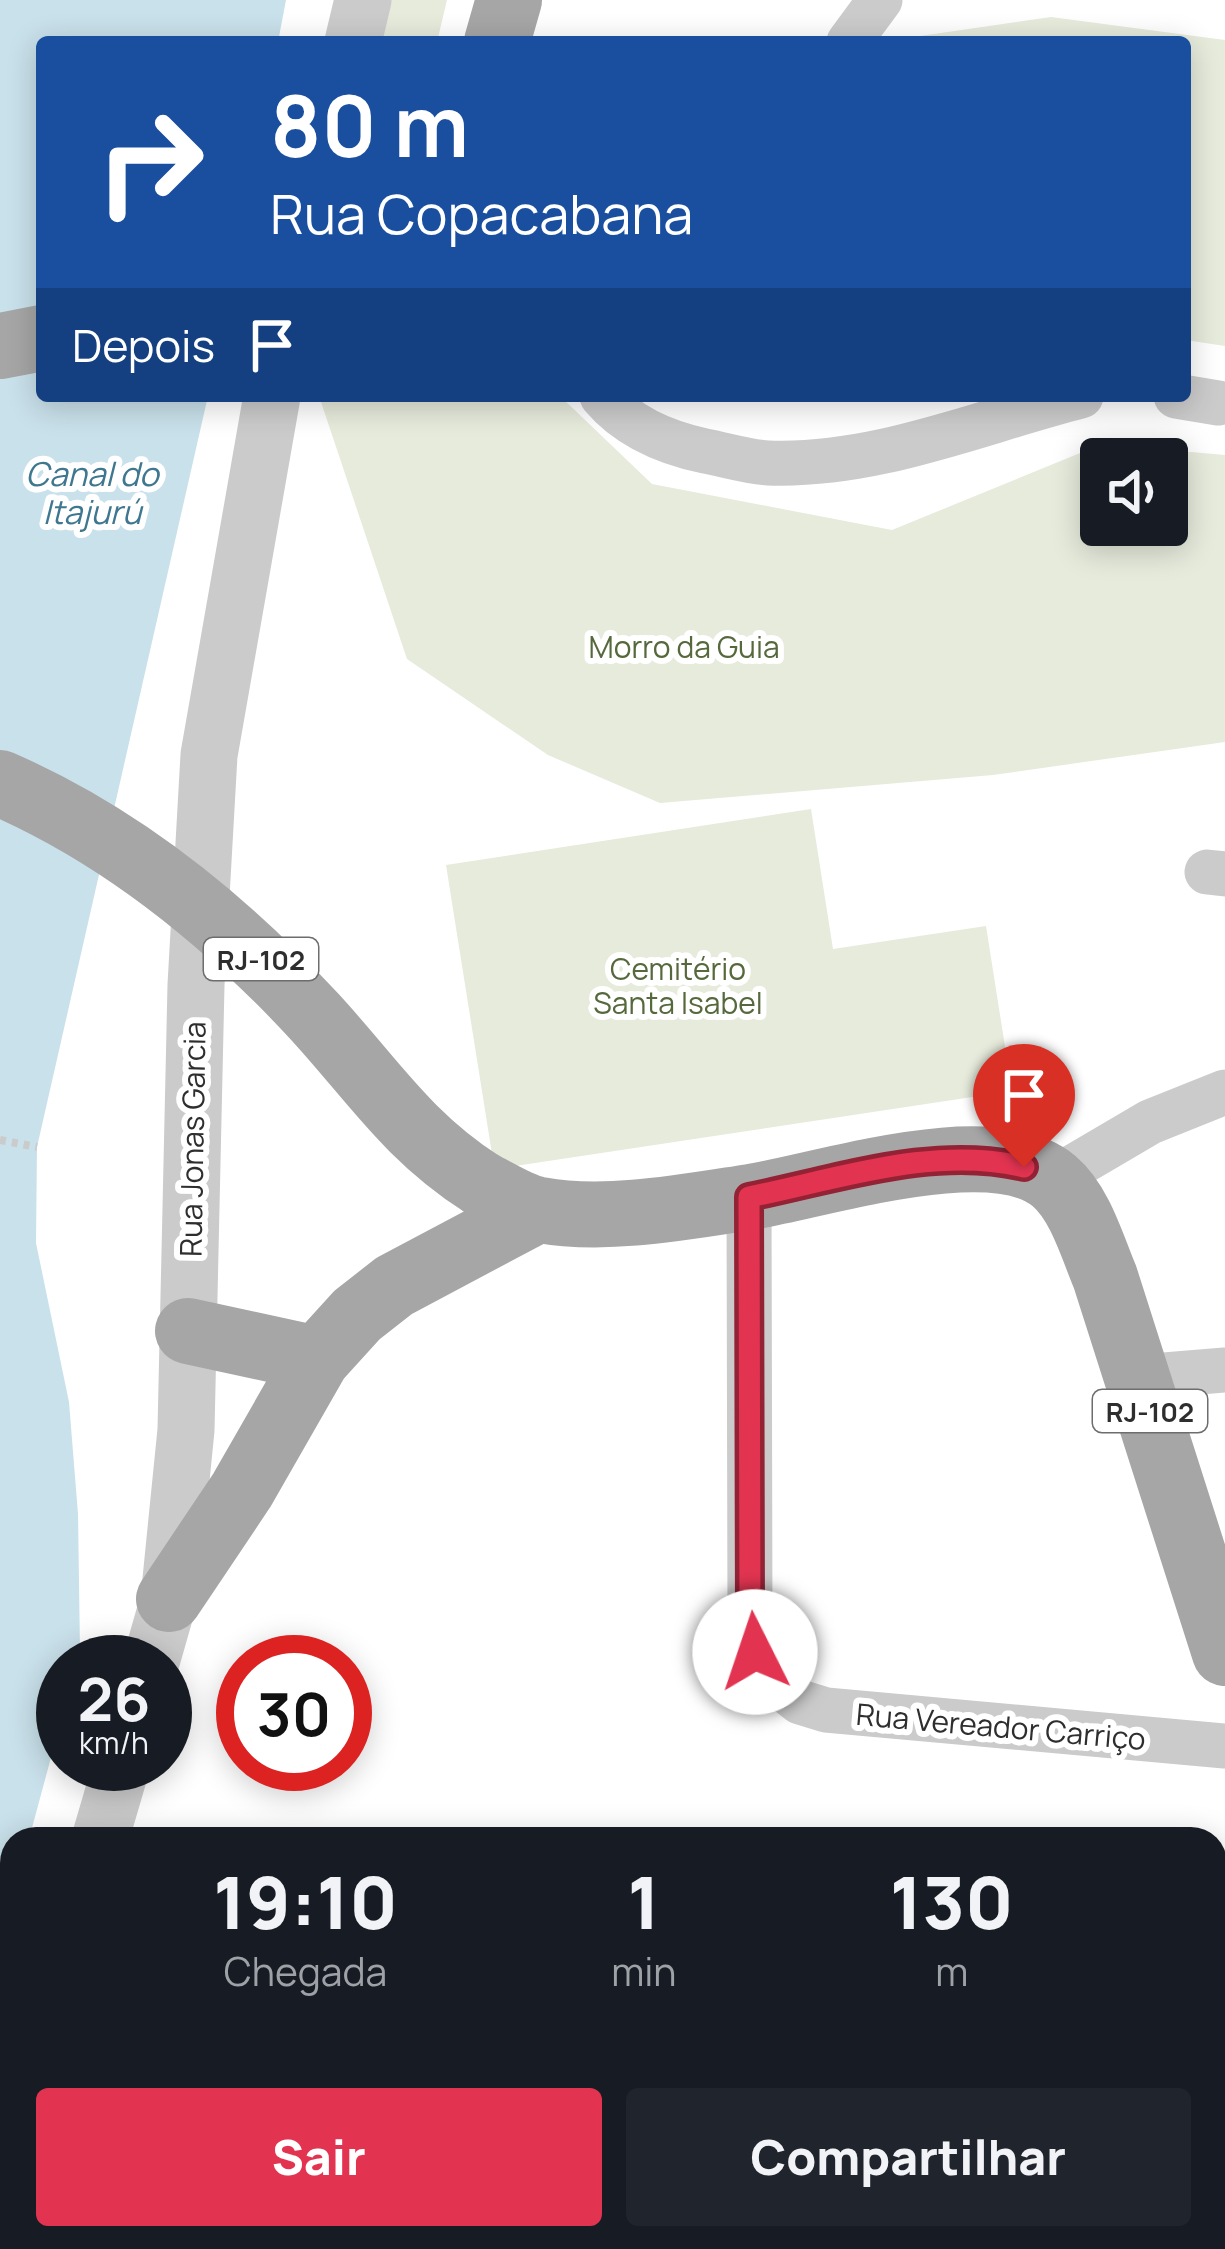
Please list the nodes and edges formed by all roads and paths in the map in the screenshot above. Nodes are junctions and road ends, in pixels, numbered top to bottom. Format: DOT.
graph roads {
  1 [pos="363,0"];
  2 [pos="509,0"];
  3 [pos="880,0"];
  4 [pos="354,36"];
  5 [pos="499,36"];
  6 [pos="853,36"];
  7 [pos="36,339"];
  8 [pos="0,346"];
  9 [pos="271,402"];
  10 [pos="607,402"];
  11 [pos="1059,402"];
  12 [pos="0,783"];
  13 [pos="1225,1092"];
  14 [pos="0,1141"];
  15 [pos="37,1147"];
  16 [pos="1053,1179"];
  17 [pos="509,1197"];
  18 [pos="749,1197"];
  19 [pos="188,1331"];
  20 [pos="317,1360"];
  21 [pos="1225,1370"];
  22 [pos="1140,1377"];
  23 [pos="169,1599"];
  24 [pos="159,1635"];
  25 [pos="1225,1653"];
  26 [pos="1225,1746"];
  27 [pos="114,1791"];
  28 [pos="104,1827"];
  1 -- 4 [label="street"];
  2 -- 5 [label="main road"];
  3 -- 6 [label="street"];
  7 -- 8 [label="main road"];
  9 -- 19 [label="street, Rua Jonas Garcia"];
  10 -- 11 [label="street"];
  12 -- 17 [label="main road, RJ-102, bridge"];
  13 -- 16 [label="street"];
  14 -- 15 [label="path"];
  16 -- 18 [label="main road"];
  16 -- 22 [label="main road, RJ-102"];
  17 -- 18 [label="main road"];
  17 -- 20 [label="main road"];
  18 -- 26 [label="street, Rua Vereador Carriço"];
  19 -- 20 [label="main road"];
  19 -- 23 [label="street, Rua Jonas Garcia"];
  20 -- 23 [label="main road"];
  21 -- 22 [label="street"];
  22 -- 25 [label="main road, RJ-102"];
  23 -- 24 [label="street, Rua Jonas Garcia"];
  27 -- 28 [label="street"];
}
